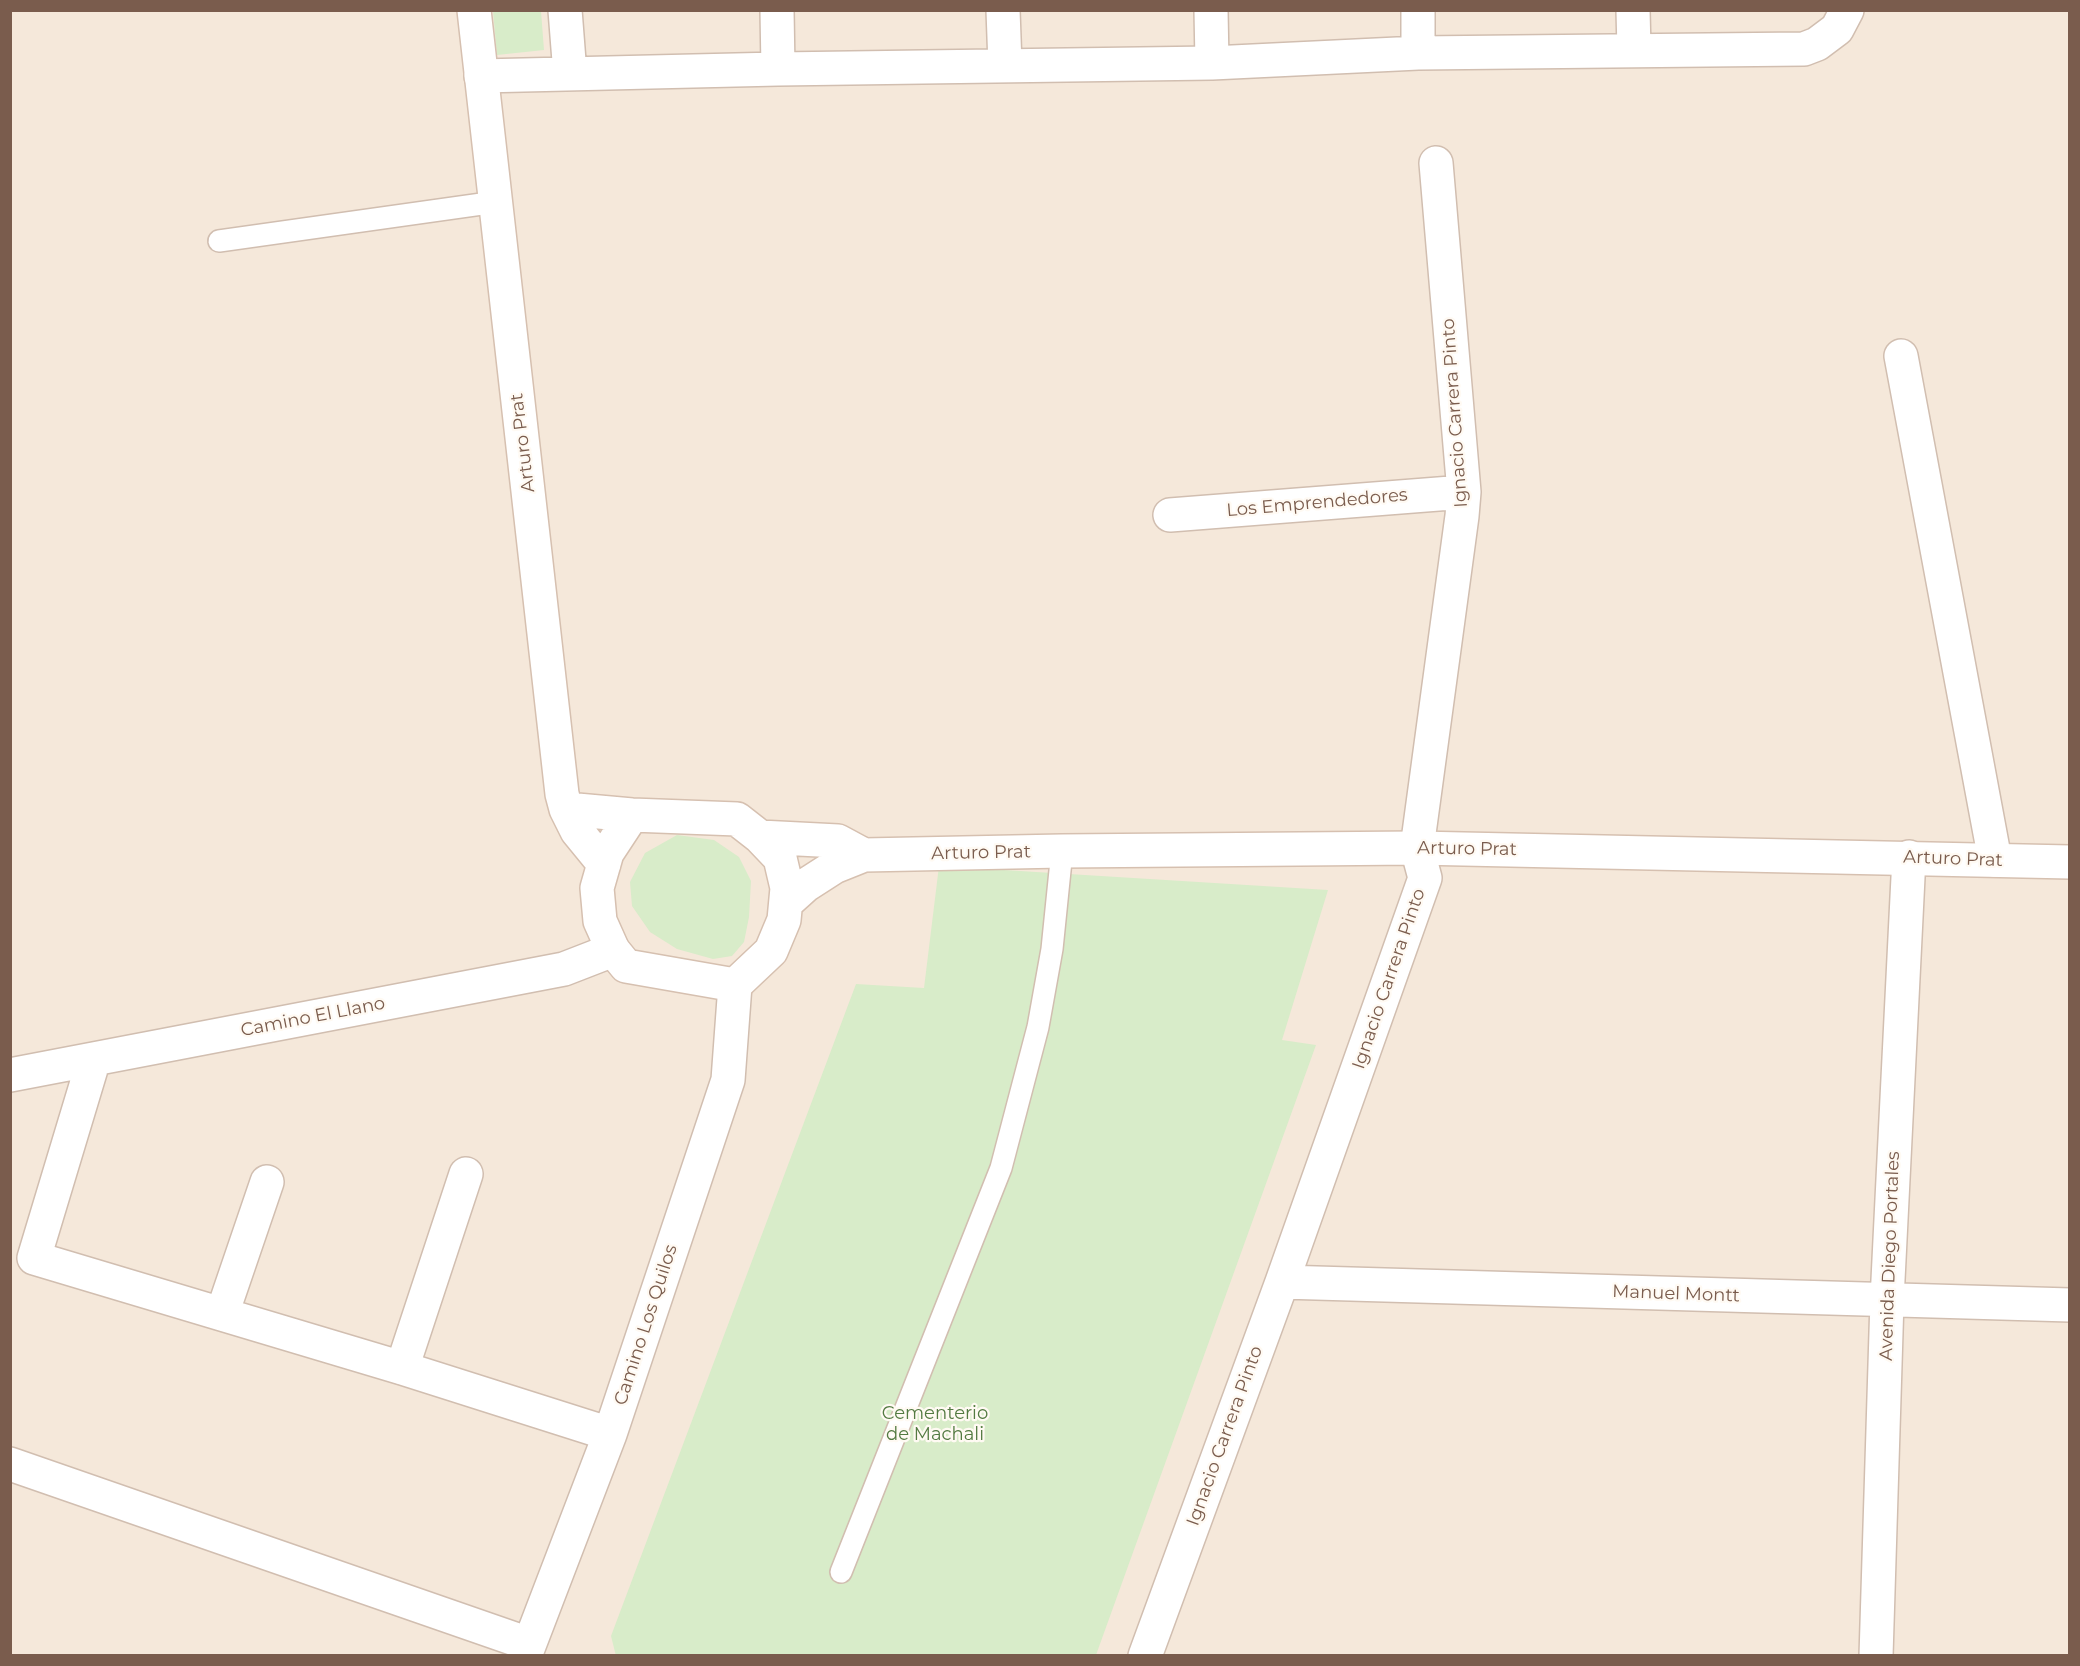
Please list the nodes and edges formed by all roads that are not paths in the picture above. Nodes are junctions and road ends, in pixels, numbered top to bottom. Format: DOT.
graph roads {
  1 [pos="474,10"];
  2 [pos="565,10"];
  3 [pos="777,10"];
  4 [pos="1003,10"];
  5 [pos="1211,10"];
  6 [pos="1418,10"];
  7 [pos="1633,10"];
  8 [pos="1842,20"];
  9 [pos="1634,50"];
  10 [pos="1418,53"];
  11 [pos="1212,63"];
  12 [pos="1005,65"];
  13 [pos="778,69"];
  14 [pos="570,74"];
  15 [pos="481,76"];
  16 [pos="1436,163"];
  17 [pos="496,202"];
  18 [pos="219,241"];
  19 [pos="1900,356"];
  20 [pos="1464,492"];
  21 [pos="1170,515"];
  22 [pos="566,809"];
  23 [pos="632,815"];
  24 [pos="760,837"];
  25 [pos="1417,848"];
  26 [pos="1062,851"];
  27 [pos="864,855"];
  28 [pos="1908,857"];
  29 [pos="1995,860"];
  30 [pos="2070,862"];
  31 [pos="604,864"];
  32 [pos="786,903"];
  33 [pos="613,950"];
  34 [pos="735,986"];
  35 [pos="94,1059"];
  36 [pos="10,1075"];
  37 [pos="466,1174"];
  38 [pos="267,1182"];
  39 [pos="1282,1282"];
  40 [pos="1887,1300"];
  41 [pos="2070,1305"];
  42 [pos="222,1314"];
  43 [pos="402,1368"];
  44 [pos="610,1434"];
  45 [pos="10,1464"];
  46 [pos="841,1572"];
  47 [pos="527,1650"];
  48 [pos="1144,1656"];
  49 [pos="1876,1656"];
  1 -- 15 [label="street, Arturo Prat"];
  2 -- 14 [label="street"];
  3 -- 13 [label="street"];
  4 -- 12 [label="street"];
  5 -- 11 [label="street"];
  6 -- 10 [label="street"];
  7 -- 9 [label="street"];
  8 -- 9 [label="street"];
  9 -- 10 [label="street"];
  10 -- 11 [label="street"];
  11 -- 12 [label="street"];
  12 -- 13 [label="street"];
  13 -- 14 [label="street"];
  14 -- 15 [label="street"];
  15 -- 17 [label="street, Arturo Prat"];
  16 -- 20 [label="street, Ignacio Carrera Pinto"];
  17 -- 18 [label="lane"];
  17 -- 22 [label="street, Arturo Prat"];
  19 -- 29 [label="street"];
  20 -- 21 [label="street, Los Emprendedores"];
  20 -- 25 [label="street, Ignacio Carrera Pinto"];
  22 -- 23 [label="street"];
  22 -- 31 [label="street, Arturo Prat"];
  23 -- 24 [label="street"];
  23 -- 31 [label="street"];
  24 -- 27 [label="street, Arturo Prat"];
  24 -- 32 [label="street"];
  25 -- 26 [label="street, Arturo Prat"];
  25 -- 28 [label="street, Arturo Prat"];
  25 -- 39 [label="street, Ignacio Carrera Pinto"];
  26 -- 27 [label="street, Arturo Prat"];
  26 -- 46 [label="lane"];
  27 -- 32 [label="street, Arturo Prat"];
  28 -- 29 [label="street, Arturo Prat"];
  28 -- 40 [label="street, Avenida Diego Portales"];
  29 -- 30 [label="street, Arturo Prat"];
  31 -- 33 [label="street"];
  32 -- 34 [label="street"];
  33 -- 34 [label="street"];
  33 -- 35 [label="street, Camino El Llano"];
  34 -- 44 [label="street, Camino Los Quilos"];
  35 -- 36 [label="street, Camino El Llano"];
  35 -- 42 [label="street"];
  37 -- 43 [label="street"];
  38 -- 42 [label="street"];
  39 -- 40 [label="street, Manuel Montt"];
  39 -- 48 [label="street, Ignacio Carrera Pinto"];
  40 -- 41 [label="street, Manuel Montt"];
  40 -- 49 [label="street, Avenida Diego Portales"];
  42 -- 43 [label="street"];
  43 -- 44 [label="street"];
  44 -- 47 [label="street, Camino Los Quilos"];
  45 -- 47 [label="street"];
}
